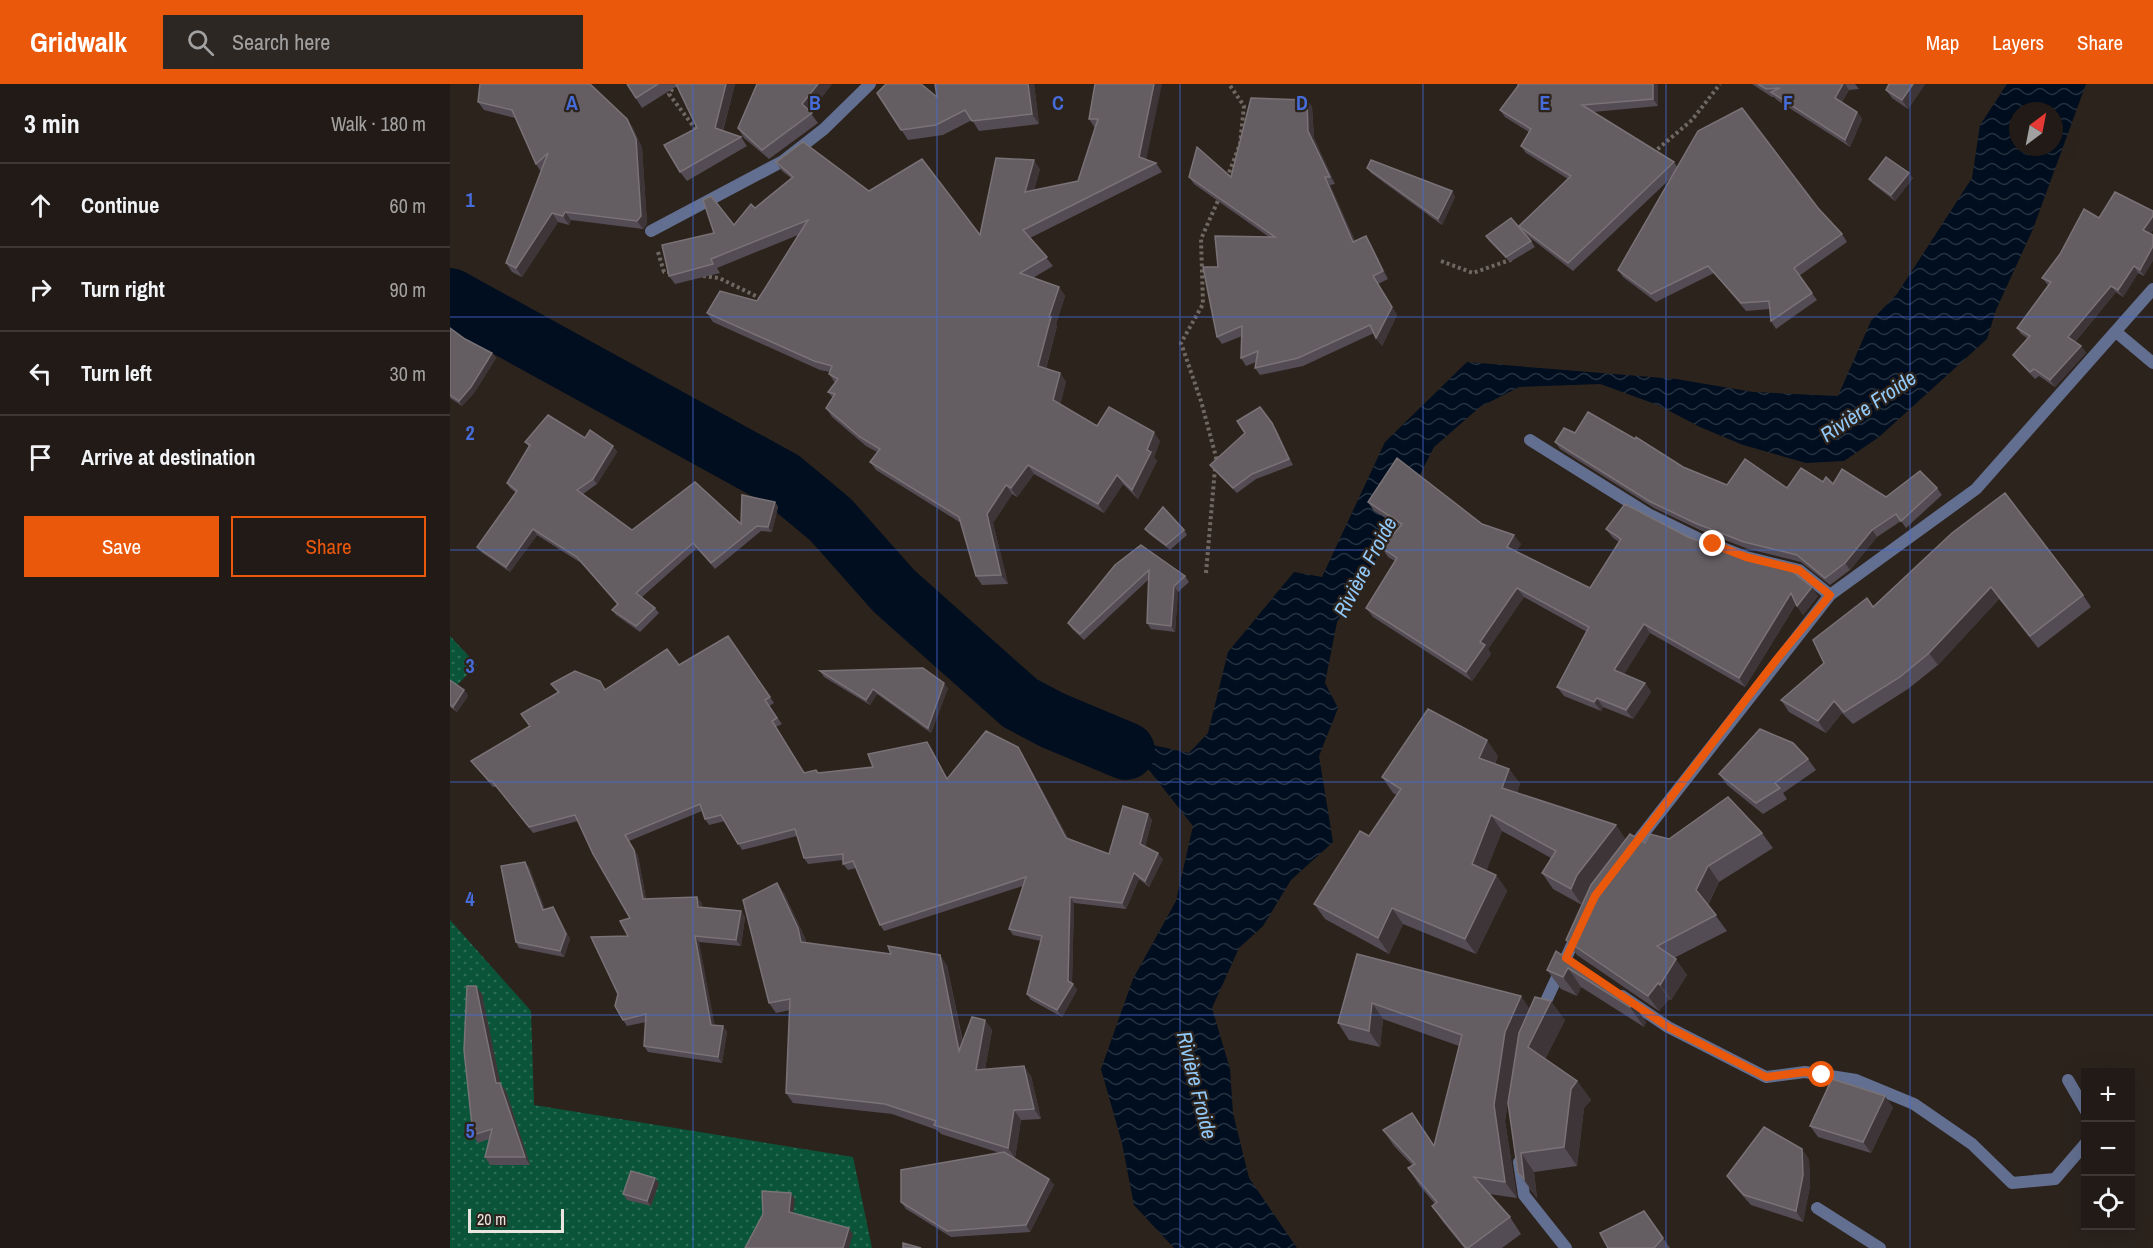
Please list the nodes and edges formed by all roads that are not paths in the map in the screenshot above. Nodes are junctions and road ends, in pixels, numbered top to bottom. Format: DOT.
graph roads {
  1 [pos="870,84"];
  2 [pos="651,231"];
  3 [pos="2153,289"];
  4 [pos="2116,332"];
  5 [pos="2153,363"];
  6 [pos="1530,440"];
  7 [pos="1830,595"];
  8 [pos="1624,858"];
  9 [pos="1585,917"];
  10 [pos="1612,990"];
  11 [pos="1533,1030"];
  12 [pos="2068,1080"];
  13 [pos="2081,1104"];
  14 [pos="2081,1148"];
  15 [pos="1518,1154"];
  16 [pos="1817,1208"];
  17 [pos="1566,1248"];
  18 [pos="1880,1248"];
  1 -- 2 [label="street"];
  3 -- 4 [label="street"];
  4 -- 5 [label="street"];
  4 -- 7 [label="street"];
  6 -- 7 [label="street"];
  7 -- 8 [label="street"];
  9 -- 11 [label="street"];
  10 -- 14 [label="street"];
  12 -- 13 [label="street"];
  15 -- 17 [label="street"];
  16 -- 18 [label="street"];
}
